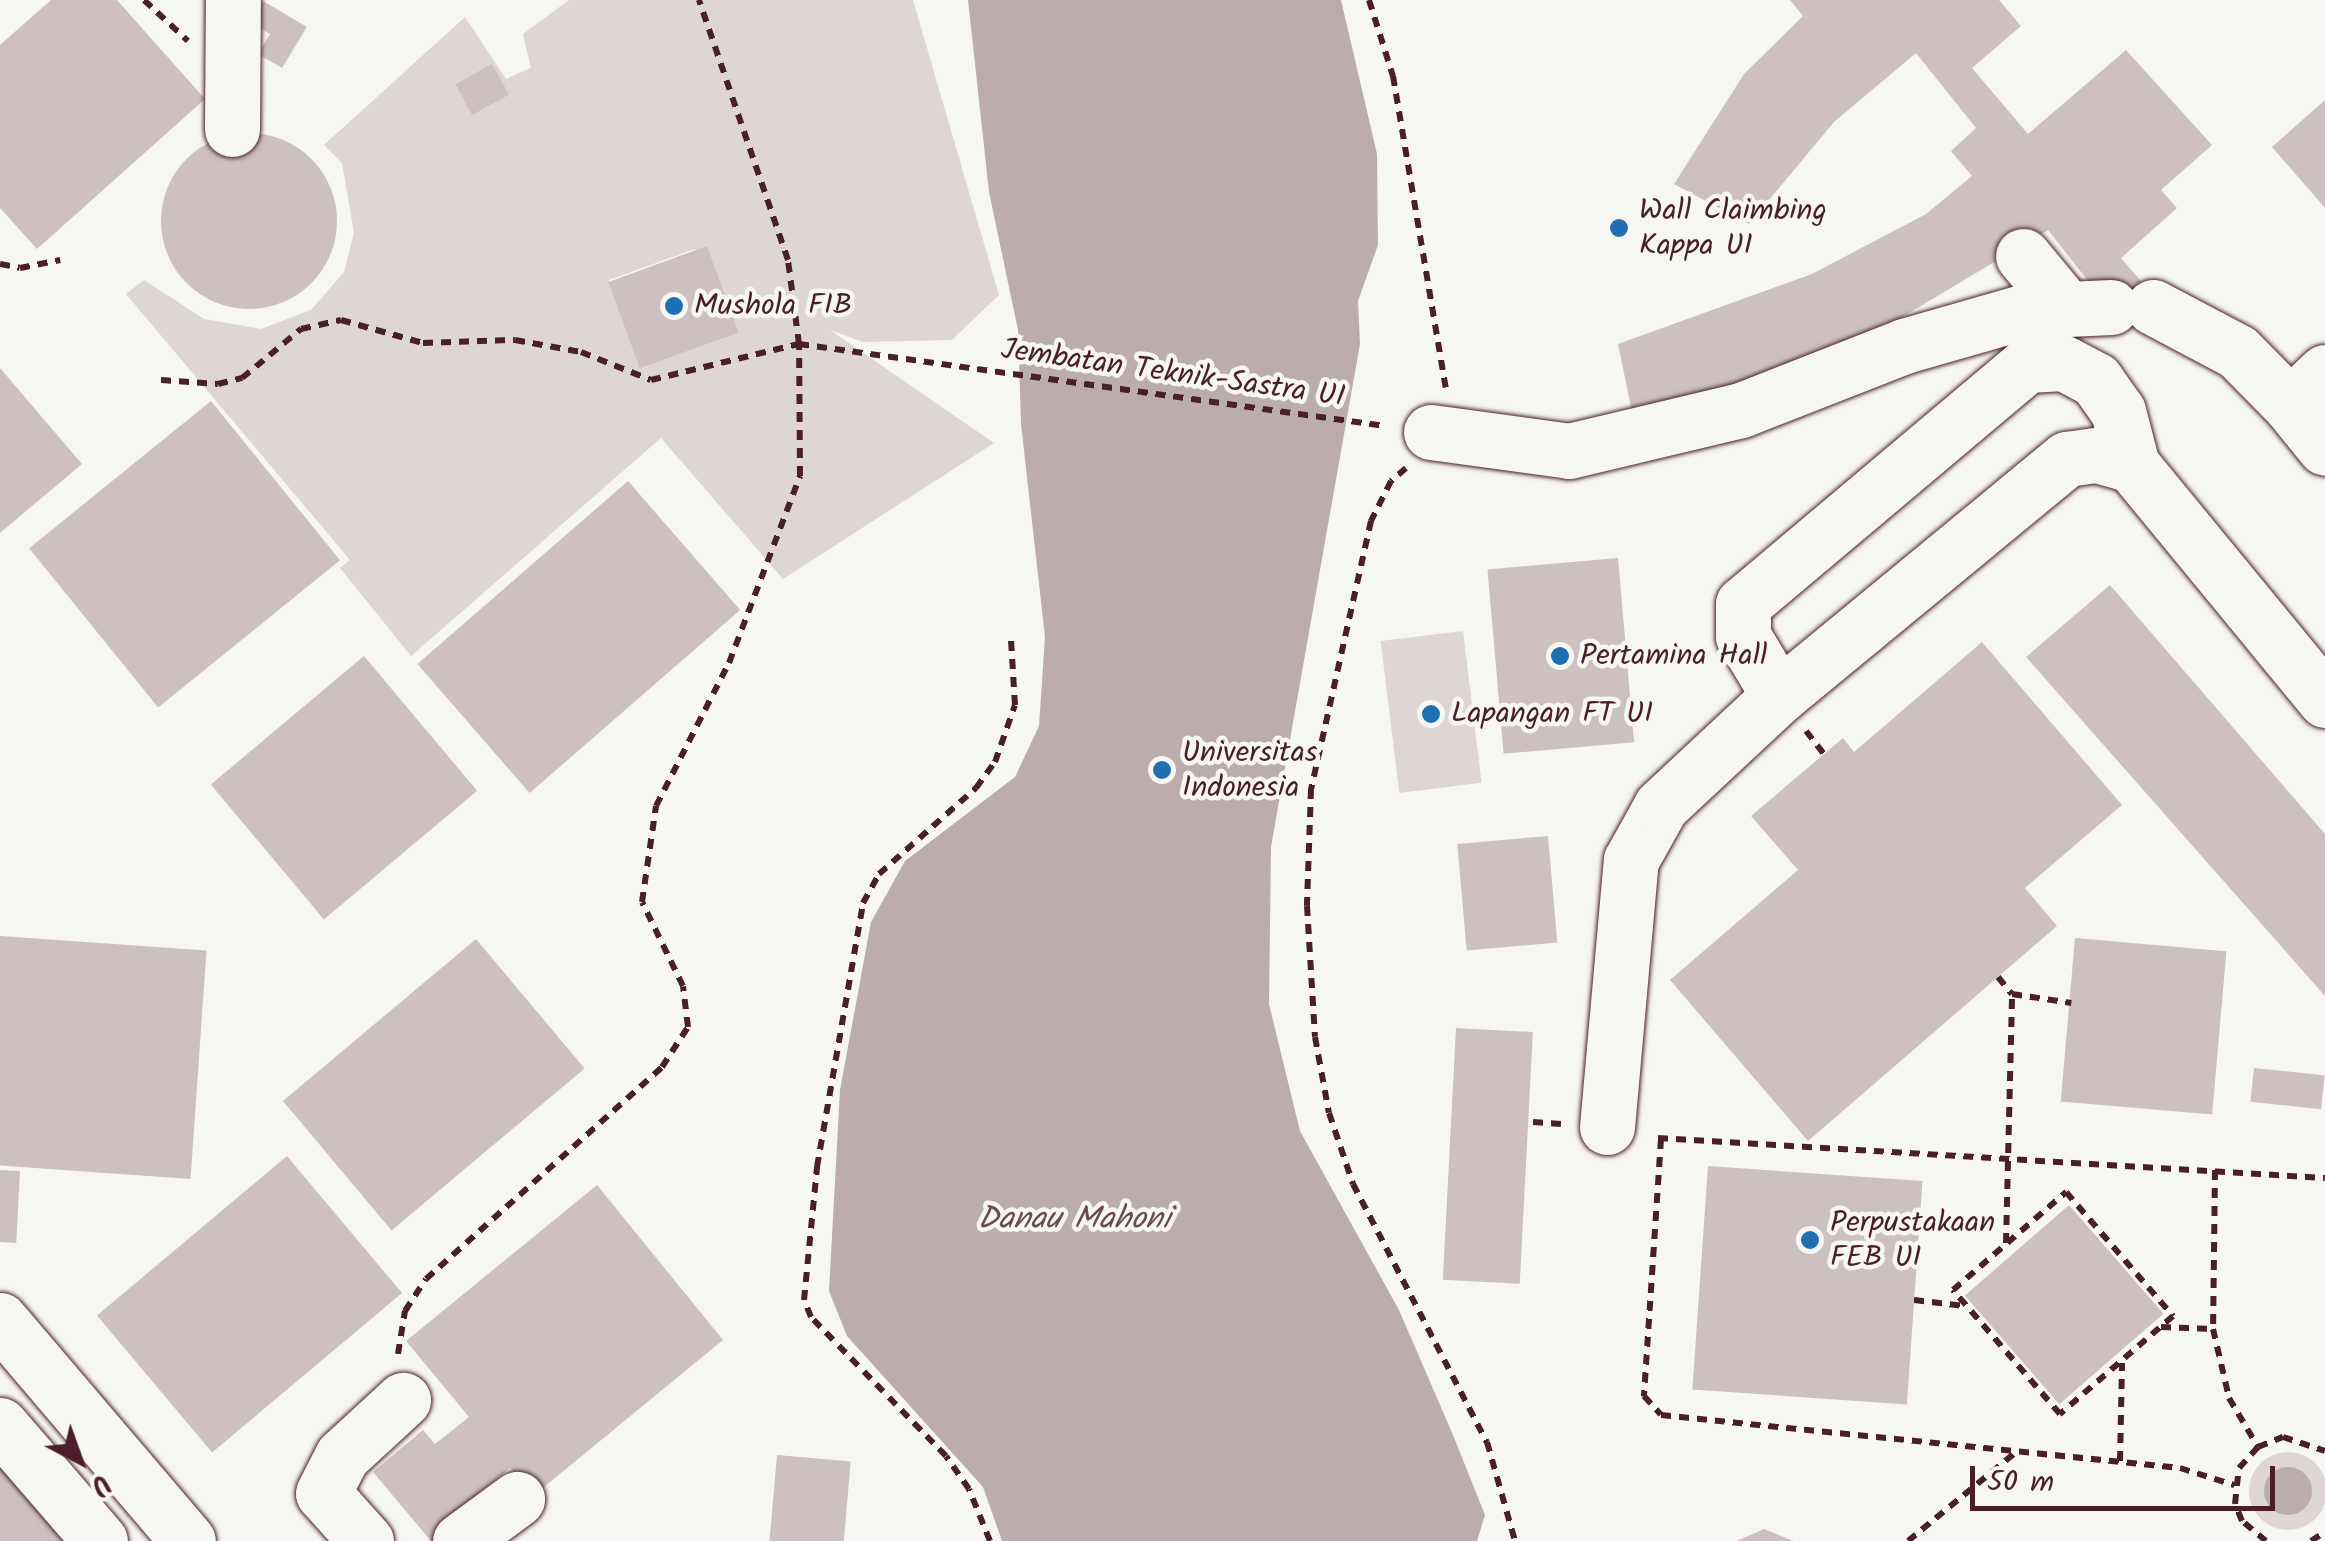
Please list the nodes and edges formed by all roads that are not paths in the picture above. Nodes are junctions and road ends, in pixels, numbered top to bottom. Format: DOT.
graph roads {
  1 [pos="233,0"];
  2 [pos="232,129"];
  3 [pos="2023,256"];
  4 [pos="2110,308"];
  5 [pos="2307,388"];
  6 [pos="1438,433"];
  7 [pos="2325,448"];
  8 [pos="2132,465"];
  9 [pos="1779,696"];
  10 [pos="2325,700"];
  11 [pos="1607,1127"];
  12 [pos="0,1320"];
  13 [pos="403,1400"];
  14 [pos="0,1425"];
  15 [pos="517,1499"];
  16 [pos="100,1541"];
  17 [pos="188,1541"];
  18 [pos="366,1541"];
  19 [pos="460,1541"];
  1 -- 2 [label="lane"];
  3 -- 4 [label="lane"];
  4 -- 5 [label="lane"];
  4 -- 6 [label="lane"];
  5 -- 7 [label="lane"];
  8 -- 9 [label="lane"];
  8 -- 9 [label="lane"];
  8 -- 10 [label="lane"];
  9 -- 11 [label="lane"];
  12 -- 17 [label="lane"];
  13 -- 18 [label="lane"];
  14 -- 16 [label="lane"];
  15 -- 19 [label="lane"];
}
